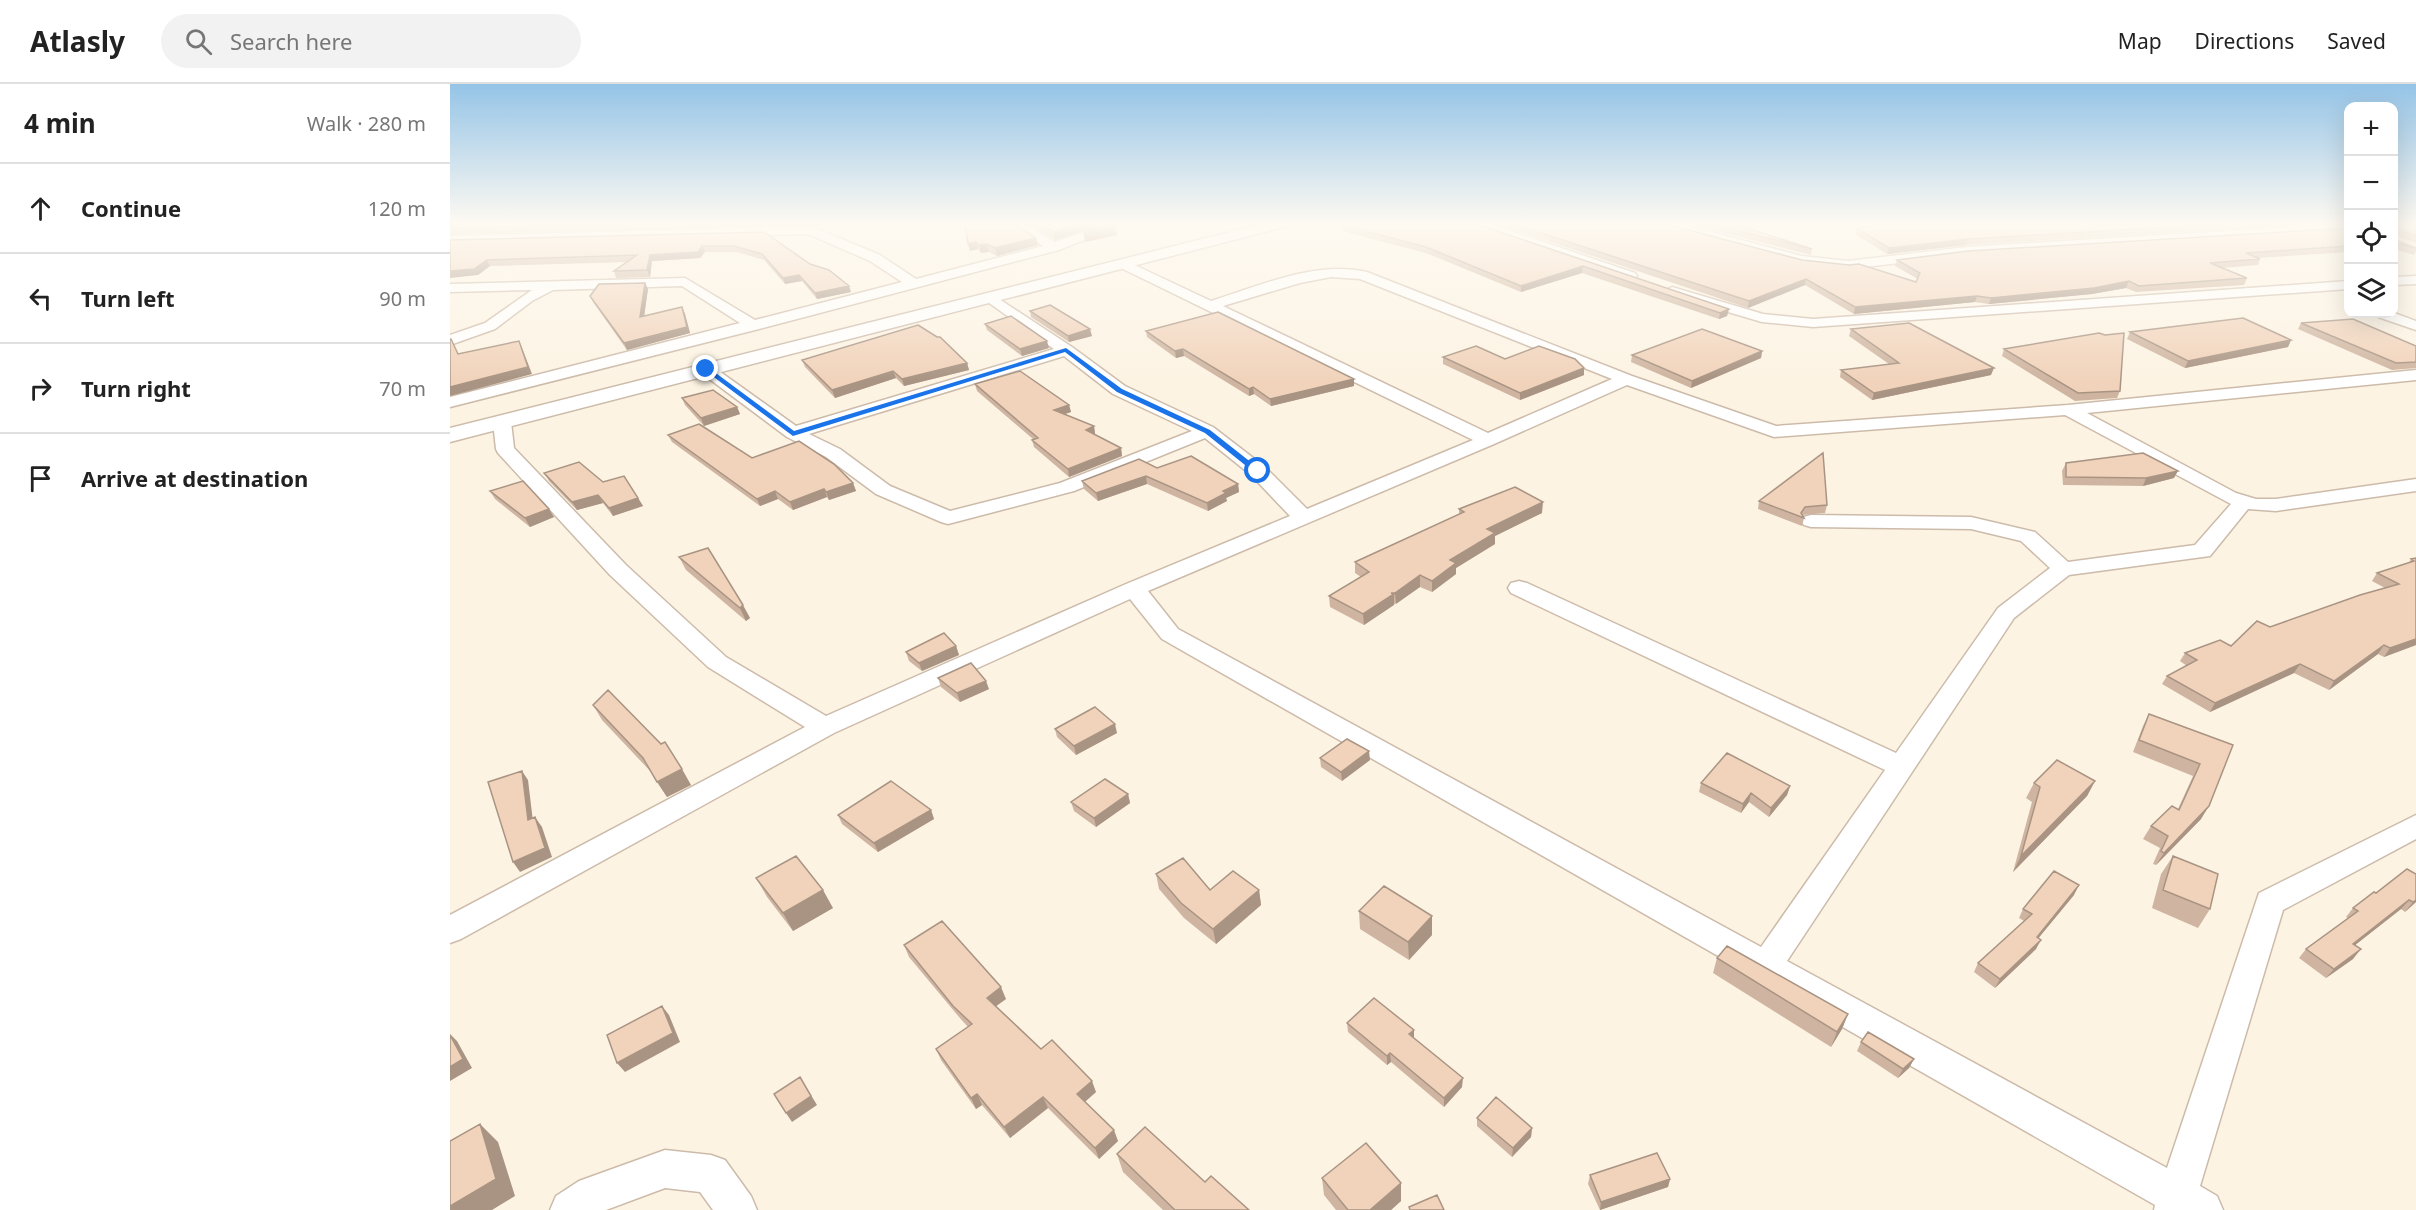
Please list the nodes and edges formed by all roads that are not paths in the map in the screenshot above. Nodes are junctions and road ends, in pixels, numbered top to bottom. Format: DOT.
graph roads {
  1 [pos="903,277"];
  2 [pos="942,277"];
  3 [pos="1073,277"];
  4 [pos="1151,277"];
  5 [pos="1311,277"];
  6 [pos="1366,277"];
  7 [pos="1632,277"];
  8 [pos="1642,280"];
  9 [pos="2416,280"];
  10 [pos="2398,281"];
  11 [pos="914,284"];
  12 [pos="553,285"];
  13 [pos="2344,285"];
  14 [pos="2317,287"];
  15 [pos="450,288"];
  16 [pos="1664,288"];
  17 [pos="990,297"];
  18 [pos="2344,298"];
  19 [pos="1212,305"];
  20 [pos="2394,318"];
  21 [pos="754,326"];
  22 [pos="2416,326"];
  23 [pos="450,340"];
  24 [pos="1066,350"];
  25 [pos="706,369"];
  26 [pos="2416,375"];
  27 [pos="1626,379"];
  28 [pos="450,402"];
  29 [pos="2068,410"];
  30 [pos="502,422"];
  31 [pos="1207,431"];
  32 [pos="793,433"];
  33 [pos="450,435"];
  34 [pos="1488,440"];
  35 [pos="2416,485"];
  36 [pos="2243,502"];
  37 [pos="1304,518"];
  38 [pos="1811,521"];
  39 [pos="2063,569"];
  40 [pos="1519,588"];
  41 [pos="1134,590"];
  42 [pos="825,727"];
  43 [pos="1902,767"];
  44 [pos="2416,826"];
  45 [pos="450,930"];
  46 [pos="1766,966"];
  47 [pos="2184,1205"];
  48 [pos="570,1210"];
  49 [pos="737,1210"];
  1 -- 11 [label="street"];
  2 -- 11 [label="street"];
  3 -- 17 [label="street"];
  4 -- 19 [label="street"];
  5 -- 19 [label="street"];
  6 -- 27 [label="street"];
  7 -- 8 [label="street"];
  9 -- 10 [label="street"];
  11 -- 21 [label="street"];
  12 -- 15 [label="street"];
  12 -- 21 [label="street"];
  12 -- 23 [label="street"];
  13 -- 14 [label="street"];
  14 -- 16 [label="street"];
  14 -- 18 [label="street"];
  17 -- 24 [label="street"];
  17 -- 25 [label="street"];
  19 -- 34 [label="street"];
  20 -- 22 [label="street"];
  21 -- 28 [label="street"];
  24 -- 31 [label="street"];
  24 -- 32 [label="street"];
  25 -- 30 [label="street"];
  25 -- 32 [label="street"];
  26 -- 29 [label="street"];
  27 -- 29 [label="street"];
  27 -- 34 [label="street"];
  29 -- 36 [label="street"];
  30 -- 33 [label="street"];
  30 -- 42 [label="street"];
  31 -- 32 [label="street"];
  31 -- 37 [label="street"];
  34 -- 37 [label="street"];
  35 -- 36 [label="street"];
  36 -- 39 [label="street"];
  37 -- 41 [label="street"];
  38 -- 39 [label="street"];
  39 -- 43 [label="street"];
  40 -- 43 [label="street"];
  41 -- 42 [label="street"];
  41 -- 46 [label="street"];
  42 -- 45 [label="street"];
  43 -- 46 [label="street"];
  44 -- 47 [label="street"];
  46 -- 47 [label="street"];
  48 -- 49 [label="street"];
}
